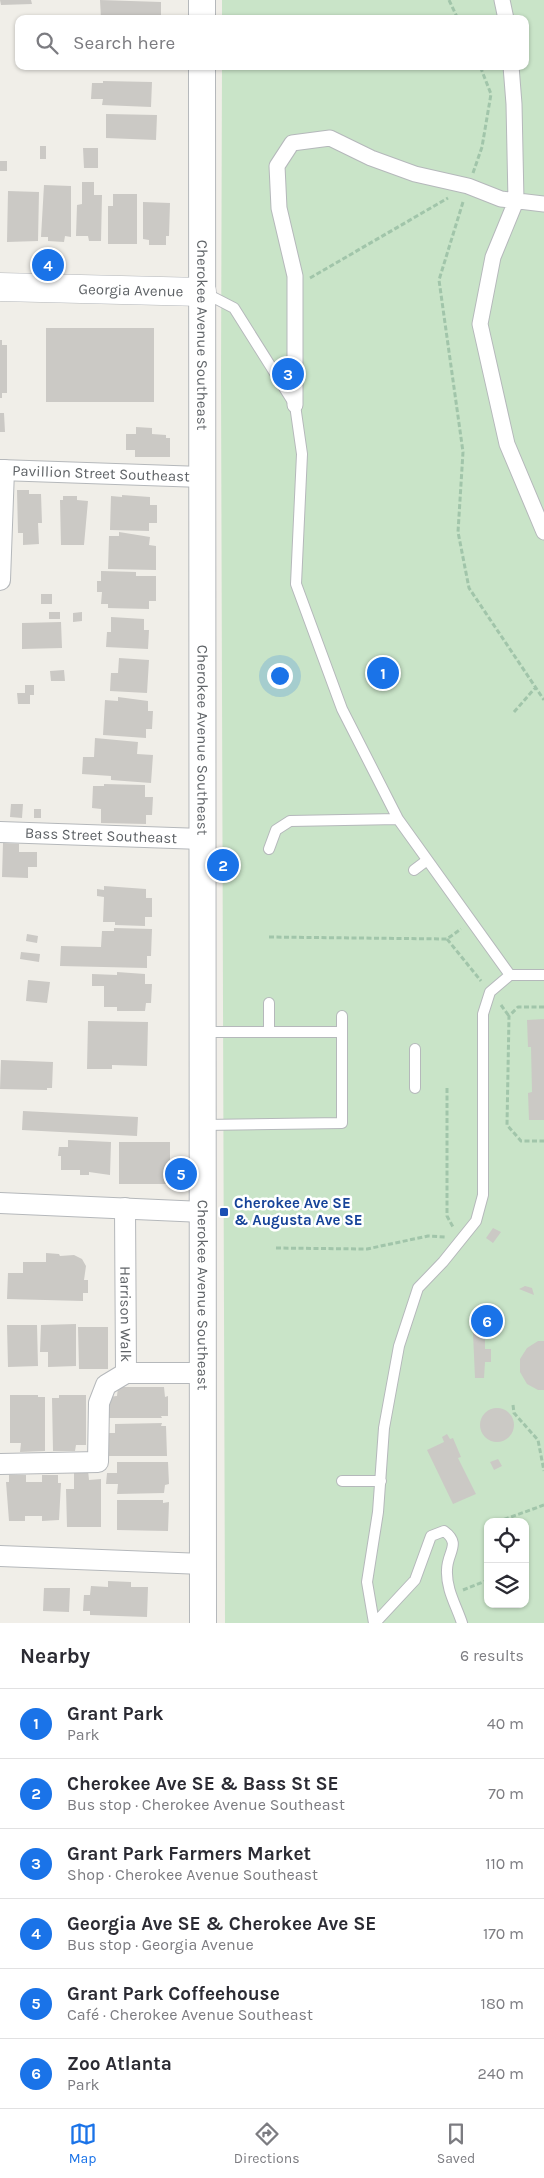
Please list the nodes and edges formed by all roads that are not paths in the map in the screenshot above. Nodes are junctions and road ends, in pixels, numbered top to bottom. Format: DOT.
graph roads {
  1 [pos="202,0"];
  2 [pos="502,0"];
  3 [pos="202,15"];
  4 [pos="505,15"];
  5 [pos="202,70"];
  6 [pos="511,70"];
  7 [pos="516,201"];
  8 [pos="544,204"];
  9 [pos="0,287"];
  10 [pos="202,292"];
  11 [pos="295,405"];
  12 [pos="2,470"];
  13 [pos="202,477"];
  14 [pos="544,532"];
  15 [pos="0,580"];
  16 [pos="398,819"];
  17 [pos="0,832"];
  18 [pos="202,839"];
  19 [pos="269,849"];
  20 [pos="426,861"];
  21 [pos="414,870"];
  22 [pos="544,967"];
  23 [pos="510,975"];
  24 [pos="539,975"];
  25 [pos="269,1003"];
  26 [pos="342,1016"];
  27 [pos="203,1032"];
  28 [pos="269,1032"];
  29 [pos="342,1032"];
  30 [pos="414,1049"];
  31 [pos="414,1088"];
  32 [pos="203,1125"];
  33 [pos="0,1203"];
  34 [pos="125,1208"];
  35 [pos="203,1212"];
  36 [pos="126,1373"];
  37 [pos="203,1373"];
  38 [pos="0,1464"];
  39 [pos="342,1481"];
  40 [pos="381,1481"];
  41 [pos="0,1556"];
  42 [pos="203,1564"];
  43 [pos="203,1623"];
  44 [pos="375,1623"];
  45 [pos="462,1623"];
  1 -- 3 [label="street"];
  2 -- 4 [label="street"];
  5 -- 10 [label="street, Cherokee Avenue Southeast"];
  6 -- 7 [label="street"];
  7 -- 8 [label="street"];
  7 -- 11 [label="street"];
  7 -- 14 [label="street"];
  9 -- 10 [label="main road, Georgia Avenue"];
  10 -- 11 [label="lane"];
  10 -- 13 [label="street, Cherokee Avenue Southeast"];
  11 -- 16 [label="lane"];
  12 -- 13 [label="street, Pavillion Street Southeast"];
  12 -- 15 [label="street"];
  13 -- 18 [label="street, Cherokee Avenue Southeast"];
  16 -- 19 [label="lane"];
  16 -- 20 [label="lane"];
  17 -- 18 [label="street, Bass Street Southeast"];
  18 -- 27 [label="street, Cherokee Avenue Southeast"];
  20 -- 21 [label="lane"];
  20 -- 23 [label="lane"];
  22 -- 24 [label="lane"];
  23 -- 24 [label="lane"];
  23 -- 40 [label="lane"];
  25 -- 28 [label="lane"];
  26 -- 29 [label="lane"];
  27 -- 28 [label="lane"];
  27 -- 32 [label="street, Cherokee Avenue Southeast"];
  28 -- 29 [label="lane"];
  29 -- 32 [label="lane"];
  30 -- 31 [label="lane"];
  32 -- 35 [label="street, Cherokee Avenue Southeast"];
  33 -- 34 [label="street"];
  34 -- 35 [label="street"];
  34 -- 36 [label="street, Harrison Walk"];
  35 -- 37 [label="street, Cherokee Avenue Southeast"];
  36 -- 37 [label="street, Harrison Walk"];
  36 -- 38 [label="street"];
  37 -- 42 [label="street, Cherokee Avenue Southeast"];
  39 -- 40 [label="lane"];
  40 -- 44 [label="lane"];
  41 -- 42 [label="street"];
  42 -- 43 [label="street, Cherokee Avenue Southeast"];
  44 -- 45 [label="lane"];
}
